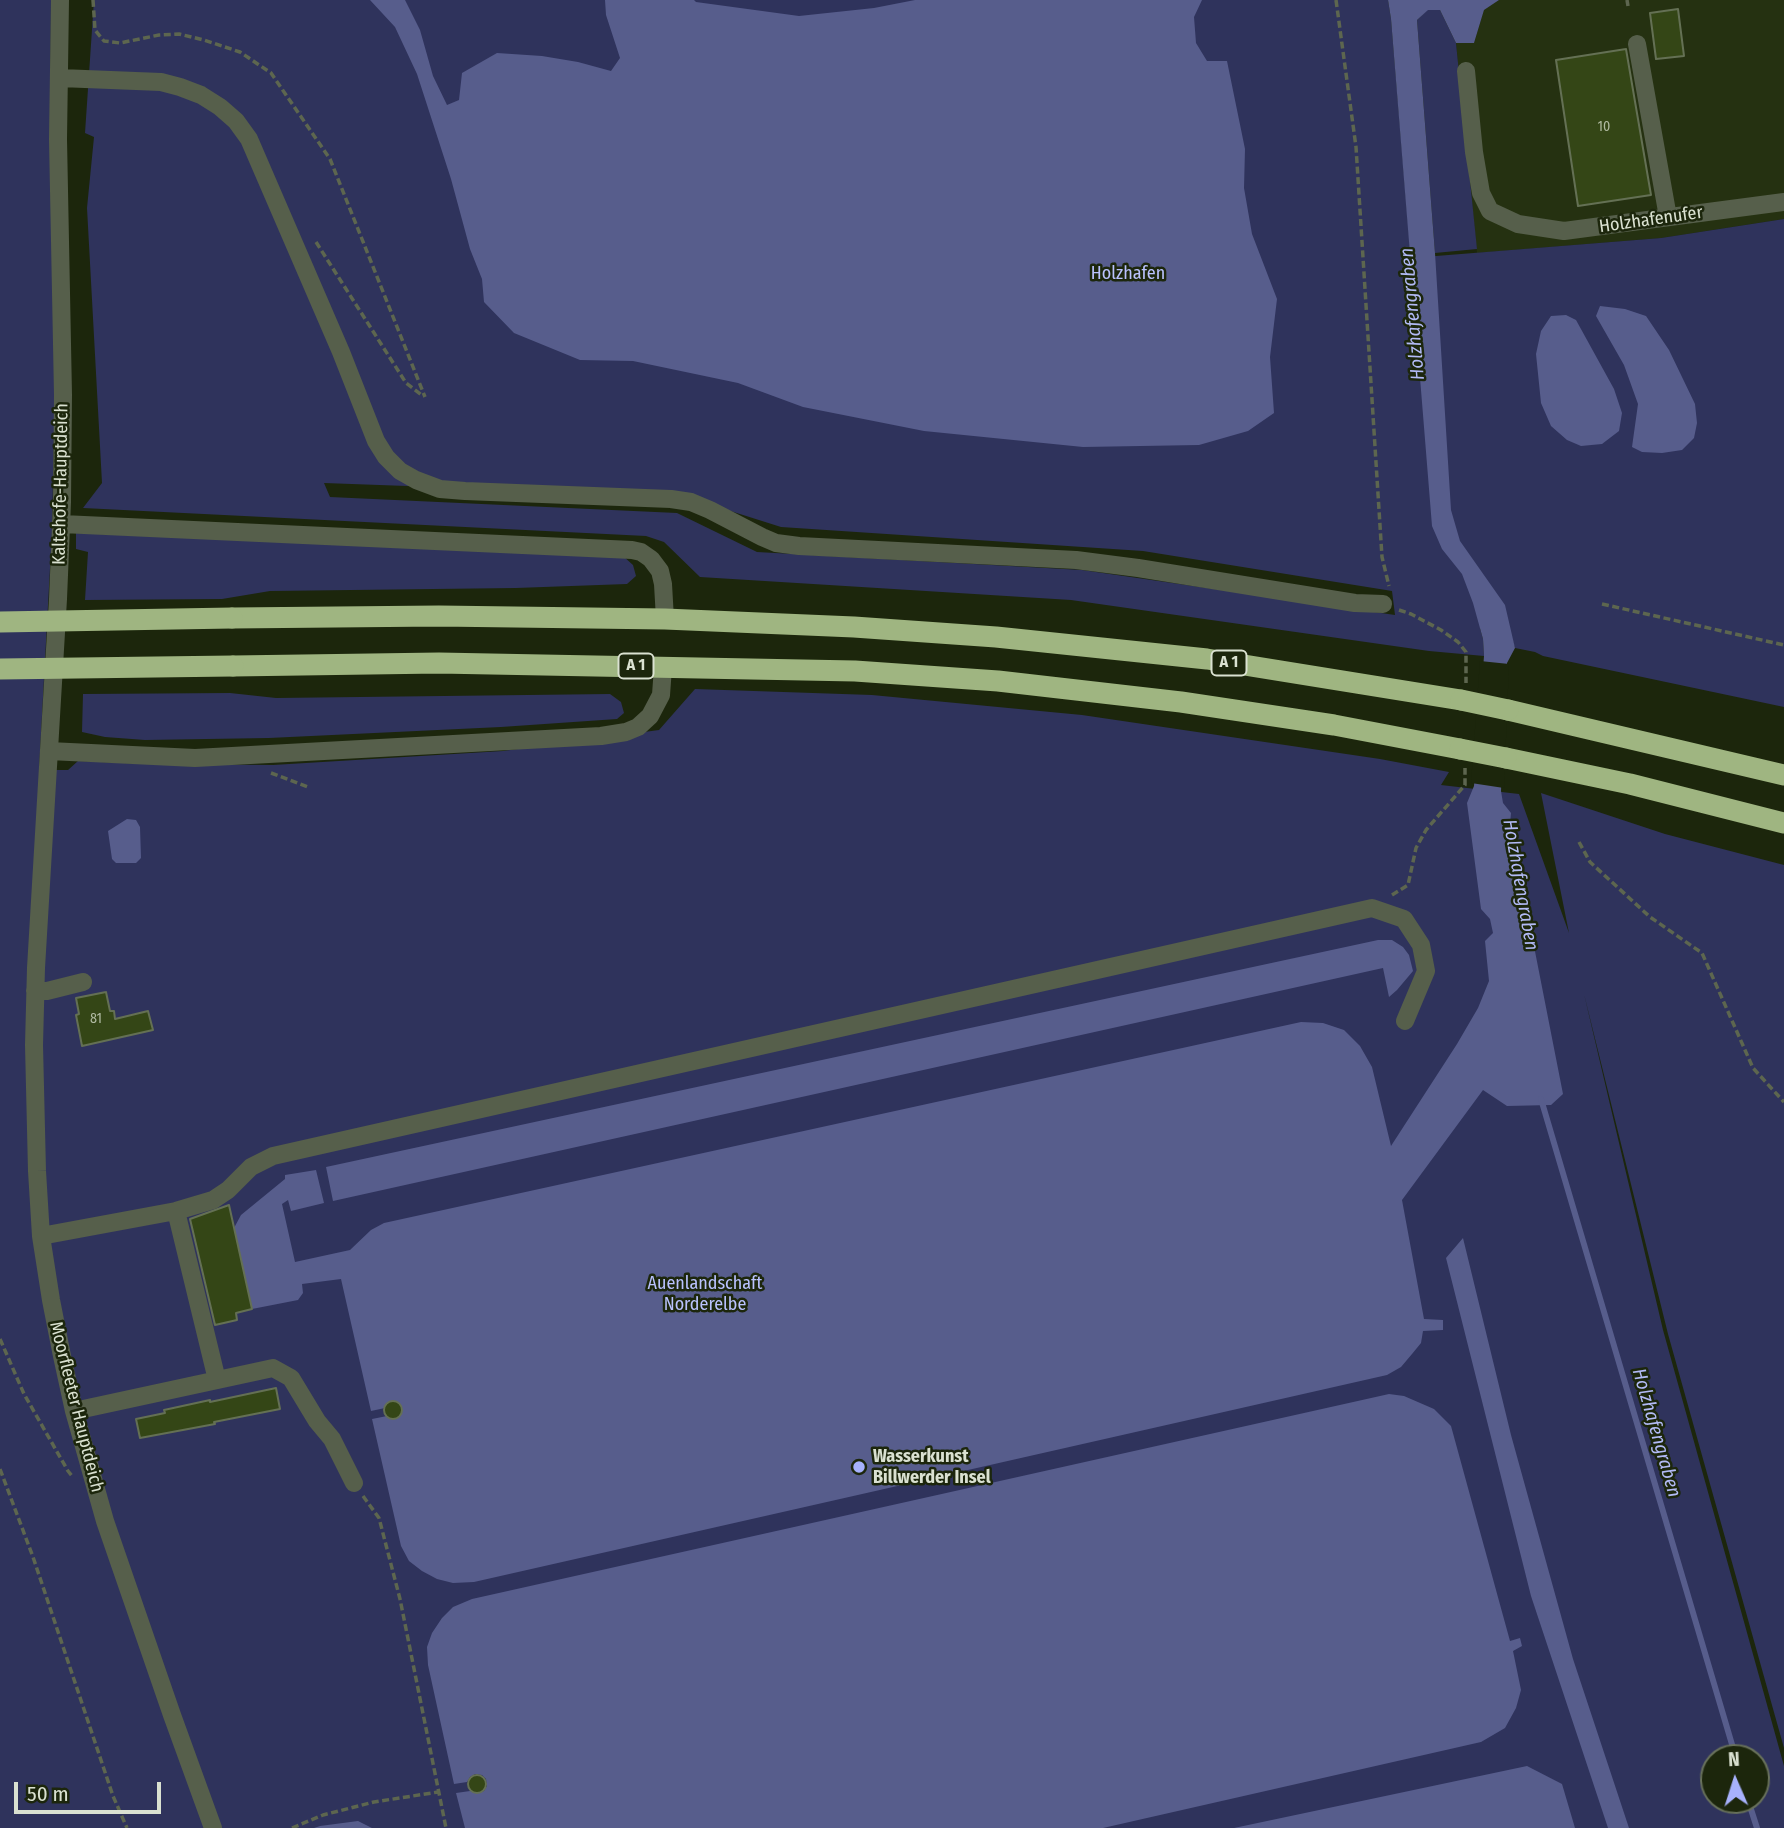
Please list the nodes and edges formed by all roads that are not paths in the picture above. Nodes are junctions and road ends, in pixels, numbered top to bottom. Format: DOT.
graph roads {
  1 [pos="60,0"];
  2 [pos="1637,44"];
  3 [pos="1466,71"];
  4 [pos="60,78"];
  5 [pos="1784,202"];
  6 [pos="1668,217"];
  7 [pos="62,524"];
  8 [pos="1383,604"];
  9 [pos="665,620"];
  10 [pos="0,622"];
  11 [pos="663,667"];
  12 [pos="0,669"];
  13 [pos="49,751"];
  14 [pos="1784,775"];
  15 [pos="1784,823"];
  16 [pos="36,968"];
  17 [pos="83,982"];
  18 [pos="35,991"];
  19 [pos="1405,1021"];
  20 [pos="176,1211"];
  21 [pos="41,1236"];
  22 [pos="217,1380"];
  23 [pos="74,1411"];
  24 [pos="354,1483"];
  25 [pos="214,1828"];
  1 -- 4 [label="street, Kaltehofe-Hauptdeich"];
  2 -- 6 [label="street"];
  3 -- 6 [label="street, Holzhafenufer"];
  4 -- 7 [label="street, Kaltehofe-Hauptdeich"];
  4 -- 8 [label="street"];
  5 -- 6 [label="street, Holzhafenufer"];
  7 -- 9 [label="street"];
  7 -- 13 [label="street, Kaltehofe-Hauptdeich"];
  9 -- 10 [label="highway, A 1, bridge"];
  9 -- 14 [label="highway, A 1, bridge"];
  11 -- 12 [label="highway, A 1, bridge"];
  11 -- 13 [label="street"];
  11 -- 15 [label="highway, A 1, bridge"];
  13 -- 16 [label="street, Kaltehofe-Hauptdeich"];
  16 -- 18 [label="street, Moorfleeter Hauptdeich"];
  17 -- 18 [label="street"];
  18 -- 21 [label="street, Moorfleeter Hauptdeich"];
  19 -- 20 [label="street"];
  20 -- 21 [label="street"];
  20 -- 22 [label="street"];
  21 -- 23 [label="street, Moorfleeter Hauptdeich"];
  22 -- 23 [label="street"];
  22 -- 24 [label="street"];
  23 -- 25 [label="street, Moorfleeter Hauptdeich"];
}
